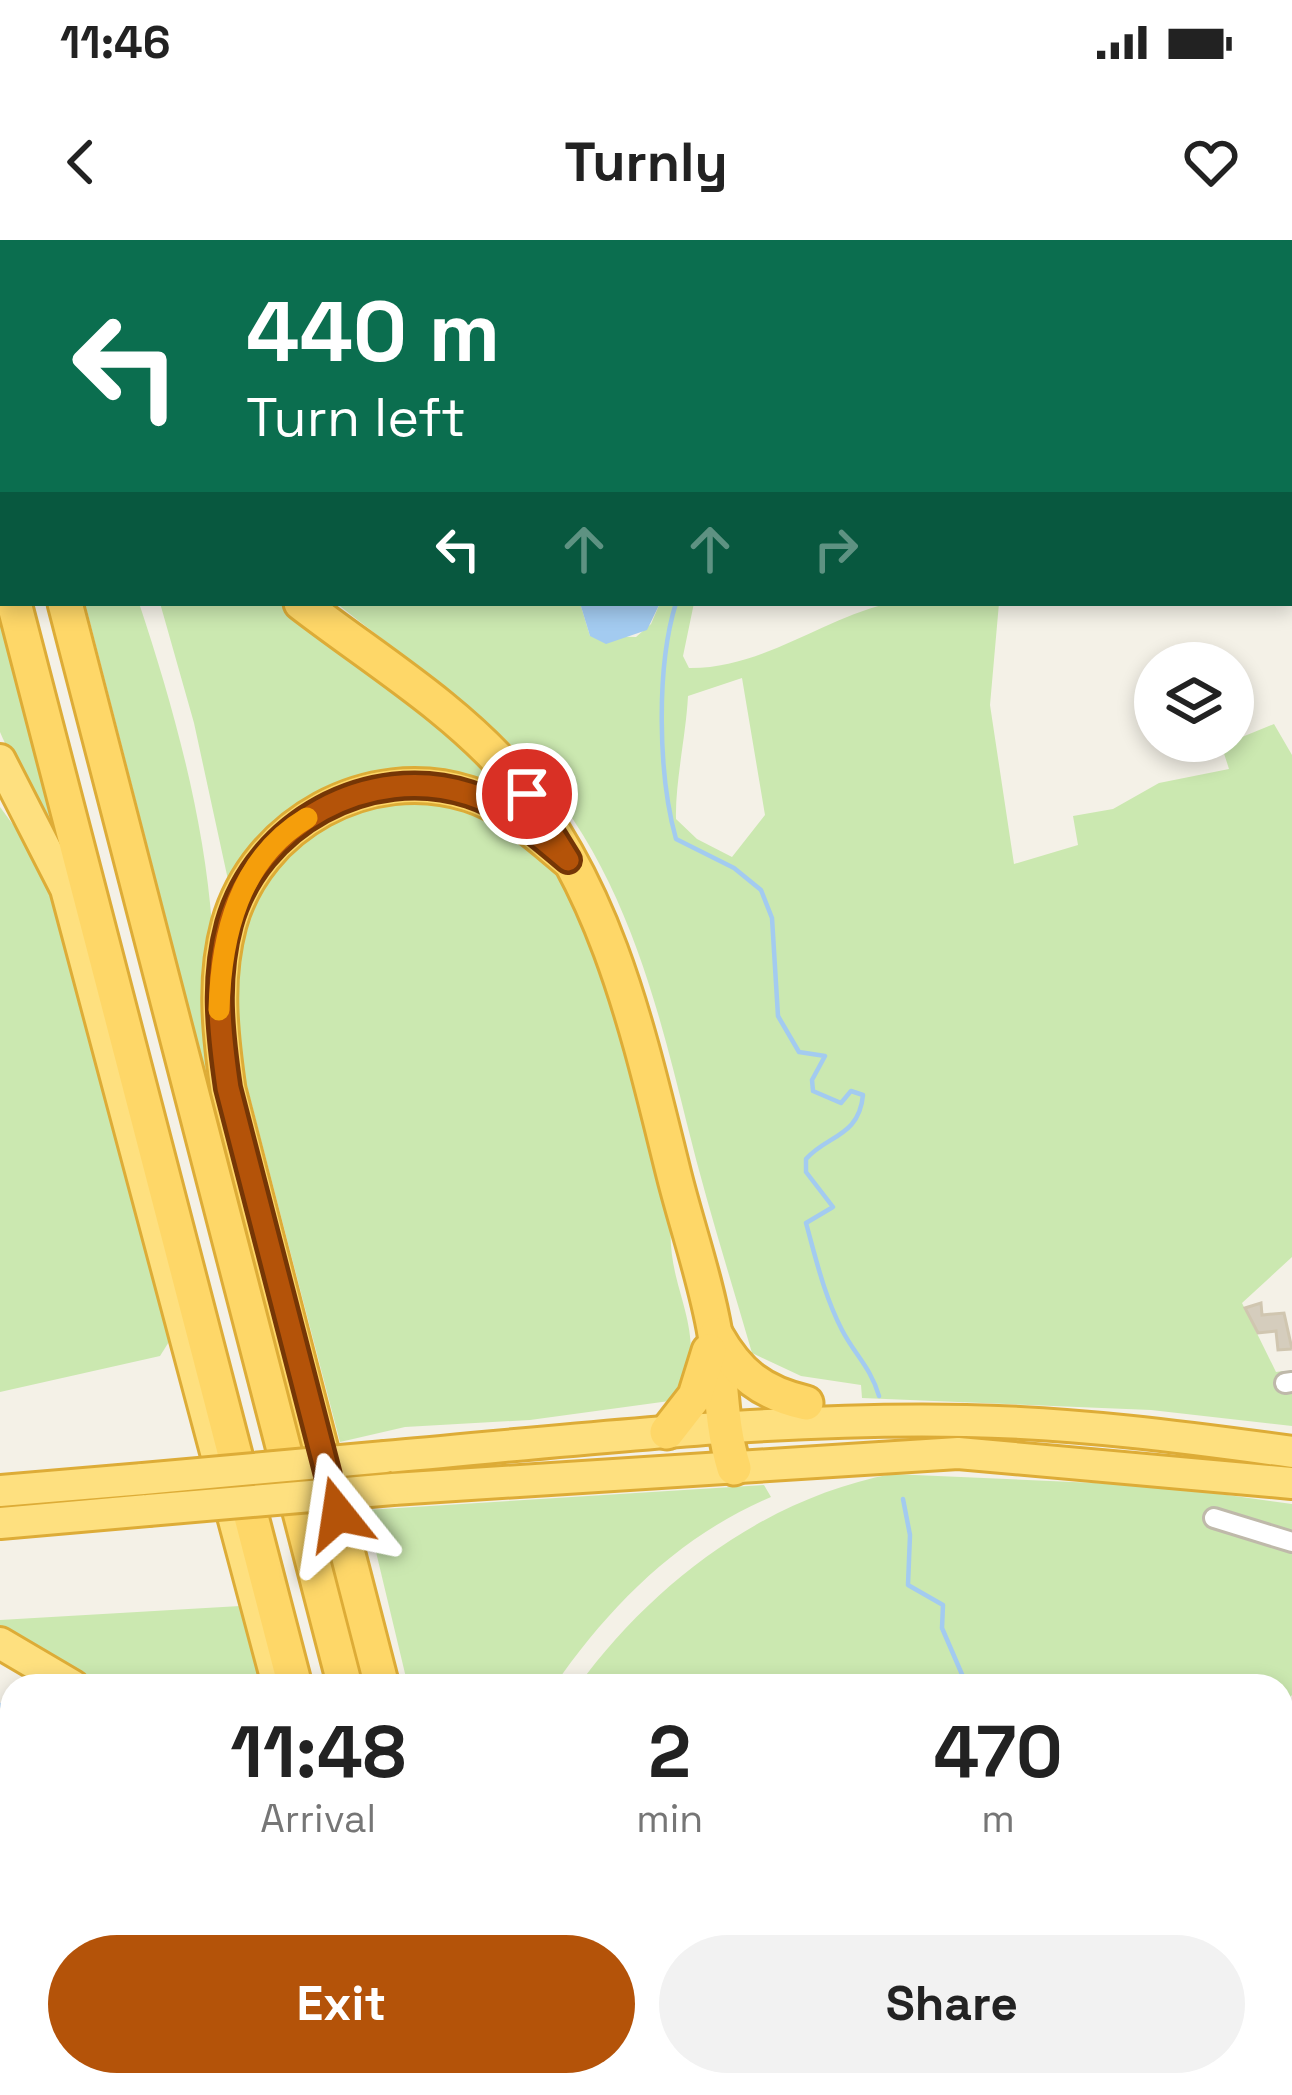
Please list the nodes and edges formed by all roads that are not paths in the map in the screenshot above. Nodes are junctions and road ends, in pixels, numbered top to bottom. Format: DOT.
graph roads {
  1 [pos="15,606"];
  2 [pos="65,606"];
  3 [pos="305,606"];
  4 [pos="0,760"];
  5 [pos="0,796"];
  6 [pos="568,860"];
  7 [pos="71,911"];
  8 [pos="715,1333"];
  9 [pos="734,1368"];
  10 [pos="806,1402"];
  11 [pos="879,1421"];
  12 [pos="730,1427"];
  13 [pos="667,1432"];
  14 [pos="1292,1452"];
  15 [pos="734,1468"];
  16 [pos="1292,1483"];
  17 [pos="0,1491"];
  18 [pos="146,1494"];
  19 [pos="1214,1518"];
  20 [pos="0,1523"];
  21 [pos="1292,1542"];
  22 [pos="0,1643"];
  23 [pos="53,1674"];
  24 [pos="275,1674"];
  25 [pos="292,1674"];
  26 [pos="342,1674"];
  27 [pos="379,1674"];
  1 -- 25 [label="highway"];
  2 -- 26 [label="highway"];
  3 -- 6 [label="highway"];
  4 -- 7 [label="highway"];
  5 -- 7 [label="highway"];
  6 -- 8 [label="highway"];
  6 -- 27 [label="highway"];
  7 -- 24 [label="highway"];
  8 -- 9 [label="highway"];
  8 -- 12 [label="highway"];
  8 -- 13 [label="highway"];
  9 -- 10 [label="highway"];
  9 -- 12 [label="highway"];
  10 -- 11 [label="highway"];
  11 -- 12 [label="highway"];
  11 -- 14 [label="highway"];
  12 -- 13 [label="highway"];
  12 -- 15 [label="highway"];
  13 -- 18 [label="highway, bridge"];
  15 -- 16 [label="highway"];
  15 -- 18 [label="highway, bridge"];
  17 -- 18 [label="highway"];
  18 -- 20 [label="highway"];
  19 -- 21 [label="street"];
  22 -- 23 [label="highway"];
}
